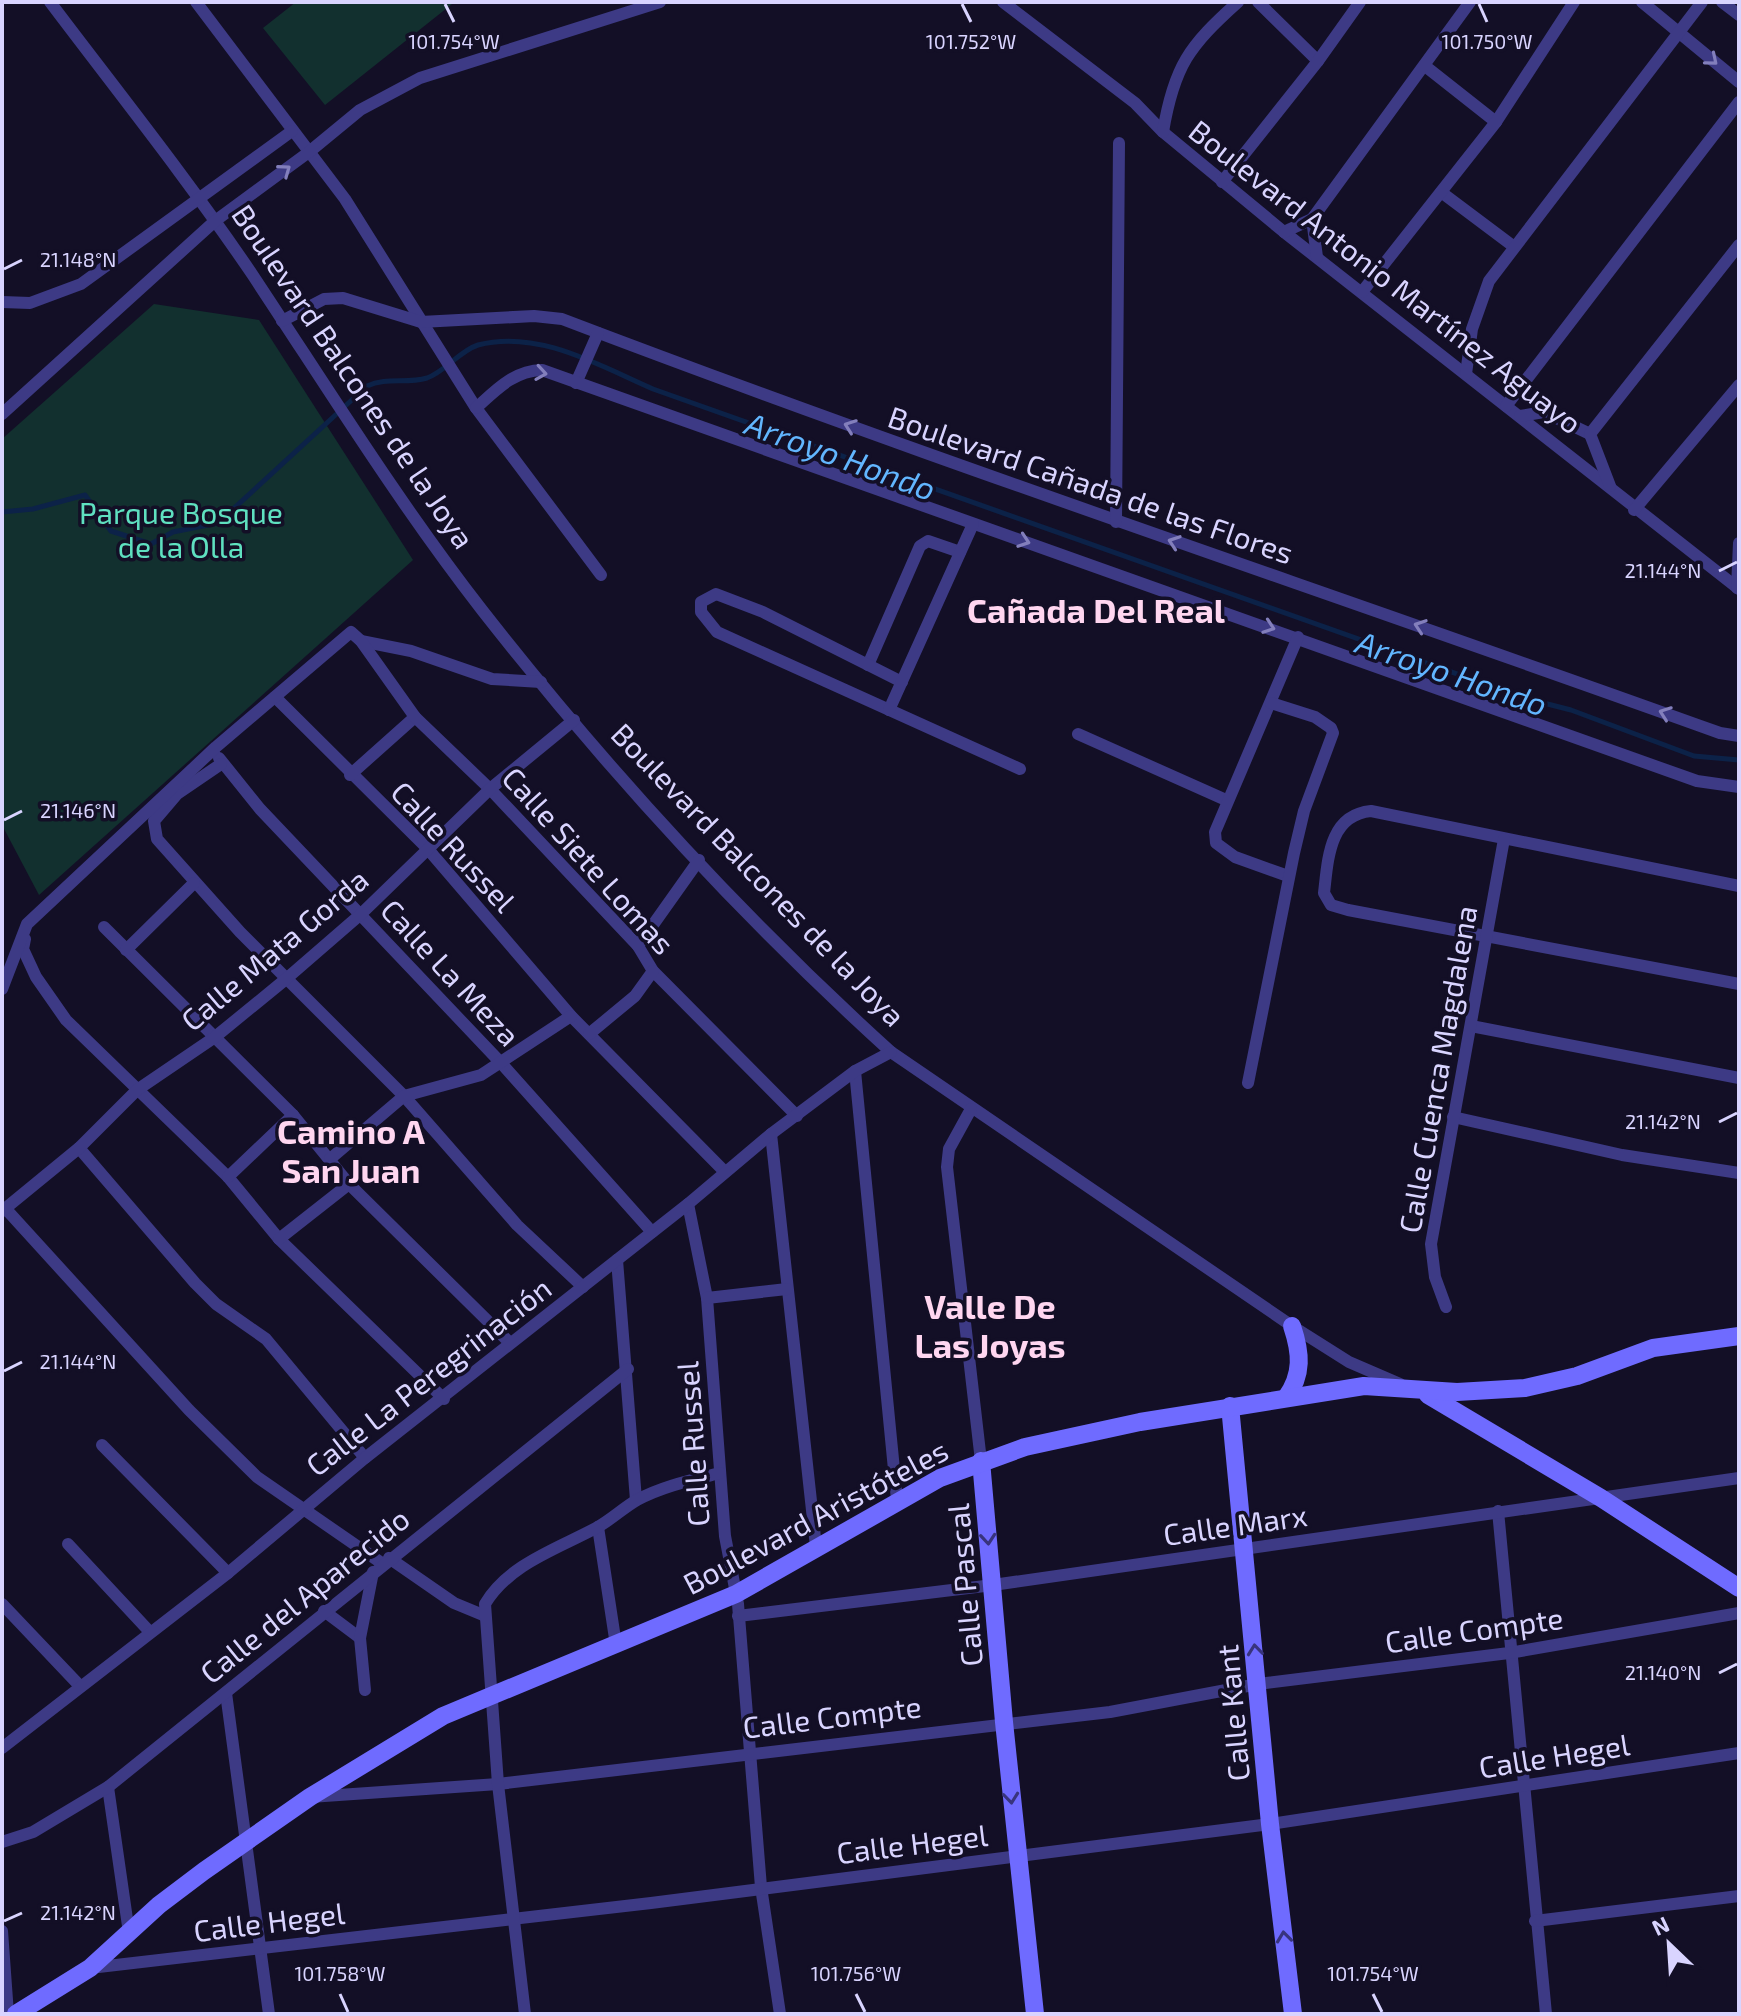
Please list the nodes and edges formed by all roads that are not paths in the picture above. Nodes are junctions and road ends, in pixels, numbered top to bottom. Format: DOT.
graph roads {
  1 [pos="50,2"];
  2 [pos="196,2"];
  3 [pos="660,2"];
  4 [pos="1003,2"];
  5 [pos="1238,2"];
  6 [pos="1258,2"];
  7 [pos="1360,2"];
  8 [pos="1470,2"];
  9 [pos="1574,2"];
  10 [pos="1642,2"];
  11 [pos="1702,2"];
  12 [pos="1722,2"];
  13 [pos="1739,15"];
  14 [pos="1680,33"];
  15 [pos="1318,61"];
  16 [pos="1425,66"];
  17 [pos="1739,82"];
  18 [pos="1739,102"];
  19 [pos="1496,122"];
  20 [pos="292,131"];
  21 [pos="1163,132"];
  22 [pos="1119,143"];
  23 [pos="309,152"];
  24 [pos="1222,182"];
  25 [pos="1441,192"];
  26 [pos="199,199"];
  27 [pos="1312,219"];
  28 [pos="215,221"];
  29 [pos="1284,232"];
  30 [pos="1739,245"];
  31 [pos="1513,246"];
  32 [pos="1317,257"];
  33 [pos="1362,292"];
  34 [pos="2,302"];
  35 [pos="282,321"];
  36 [pos="421,322"];
  37 [pos="598,333"];
  38 [pos="1466,374"];
  39 [pos="578,377"];
  40 [pos="1739,385"];
  41 [pos="1506,406"];
  42 [pos="476,408"];
  43 [pos="2,414"];
  44 [pos="1520,416"];
  45 [pos="1590,434"];
  46 [pos="1611,488"];
  47 [pos="1634,510"];
  48 [pos="1116,522"];
  49 [pos="973,524"];
  50 [pos="1739,543"];
  51 [pos="960,552"];
  52 [pos="601,575"];
  53 [pos="1738,589"];
  54 [pos="356,636"];
  55 [pos="1298,637"];
  56 [pos="868,665"];
  57 [pos="541,682"];
  58 [pos="902,682"];
  59 [pos="275,697"];
  60 [pos="1271,703"];
  61 [pos="889,710"];
  62 [pos="415,717"];
  63 [pos="574,720"];
  64 [pos="1078,734"];
  65 [pos="1739,736"];
  66 [pos="216,747"];
  67 [pos="221,764"];
  68 [pos="1020,769"];
  69 [pos="350,775"];
  70 [pos="1739,787"];
  71 [pos="490,789"];
  72 [pos="1226,800"];
  73 [pos="1504,839"];
  74 [pos="427,848"];
  75 [pos="699,860"];
  76 [pos="1288,876"];
  77 [pos="194,883"];
  78 [pos="1739,886"];
  79 [pos="361,914"];
  80 [pos="27,924"];
  81 [pos="104,927"];
  82 [pos="1486,935"];
  83 [pos="638,946"];
  84 [pos="126,950"];
  85 [pos="653,971"];
  86 [pos="286,979"];
  87 [pos="1739,984"];
  88 [pos="2,989"];
  89 [pos="571,1016"];
  90 [pos="1471,1026"];
  91 [pos="589,1034"];
  92 [pos="215,1037"];
  93 [pos="891,1052"];
  94 [pos="502,1064"];
  95 [pos="855,1071"];
  96 [pos="1739,1078"];
  97 [pos="1248,1083"];
  98 [pos="137,1090"];
  99 [pos="404,1096"];
  100 [pos="971,1109"];
  101 [pos="293,1115"];
  102 [pos="797,1116"];
  103 [pos="1453,1117"];
  104 [pos="771,1134"];
  105 [pos="79,1148"];
  106 [pos="330,1159"];
  107 [pos="725,1172"];
  108 [pos="1739,1173"];
  109 [pos="228,1177"];
  110 [pos="349,1184"];
  111 [pos="688,1204"];
  112 [pos="4,1210"];
  113 [pos="652,1232"];
  114 [pos="279,1239"];
  115 [pos="617,1260"];
  116 [pos="583,1287"];
  117 [pos="787,1289"];
  118 [pos="707,1298"];
  119 [pos="1446,1307"];
  120 [pos="1292,1326"];
  121 [pos="1739,1336"];
  122 [pos="510,1343"];
  123 [pos="628,1369"];
  124 [pos="1411,1388"];
  125 [pos="1286,1398"];
  126 [pos="444,1399"];
  127 [pos="1230,1406"];
  128 [pos="102,1445"];
  129 [pos="365,1458"];
  130 [pos="981,1461"];
  131 [pos="720,1473"];
  132 [pos="1739,1478"];
  133 [pos="1601,1498"];
  134 [pos="636,1500"];
  135 [pos="897,1500"];
  136 [pos="303,1508"];
  137 [pos="1498,1511"];
  138 [pos="598,1527"];
  139 [pos="68,1544"];
  140 [pos="816,1547"];
  141 [pos="1244,1549"];
  142 [pos="382,1565"];
  143 [pos="228,1573"];
  144 [pos="993,1585"];
  145 [pos="1739,1588"];
  146 [pos="736,1594"];
  147 [pos="2,1604"];
  148 [pos="324,1611"];
  149 [pos="1739,1613"];
  150 [pos="483,1615"];
  151 [pos="738,1616"];
  152 [pos="149,1631"];
  153 [pos="360,1638"];
  154 [pos="616,1645"];
  155 [pos="1509,1653"];
  156 [pos="1258,1684"];
  157 [pos="79,1685"];
  158 [pos="365,1690"];
  159 [pos="226,1693"];
  160 [pos="494,1695"];
  161 [pos="1004,1722"];
  162 [pos="3,1746"];
  163 [pos="749,1752"];
  164 [pos="1739,1753"];
  165 [pos="498,1784"];
  166 [pos="1523,1786"];
  167 [pos="108,1787"];
  168 [pos="310,1797"];
  169 [pos="1270,1824"];
  170 [pos="2,1842"];
  171 [pos="246,1842"];
  172 [pos="1017,1857"];
  173 [pos="761,1887"];
  174 [pos="1739,1896"];
  175 [pos="515,1917"];
  176 [pos="1535,1921"];
  177 [pos="2,1931"];
  178 [pos="129,1933"];
  179 [pos="263,1948"];
  180 [pos="90,1968"];
  181 [pos="8,2014"];
  182 [pos="16,2014"];
  183 [pos="269,2014"];
  184 [pos="525,2014"];
  185 [pos="780,2014"];
  186 [pos="1035,2014"];
  187 [pos="1293,2014"];
  188 [pos="1546,2014"];
  1 -- 26 [label="street, Boulevard Balcones de la Joya"];
  2 -- 20 [label="street"];
  3 -- 23 [label="street"];
  4 -- 21 [label="street, Boulevard Antonio Martínez Aguayo"];
  5 -- 21 [label="street"];
  6 -- 15 [label="street"];
  7 -- 15 [label="street"];
  8 -- 16 [label="street"];
  9 -- 19 [label="street"];
  10 -- 14 [label="street"];
  11 -- 14 [label="street"];
  12 -- 13 [label="street"];
  14 -- 17 [label="street, one-way"];
  14 -- 31 [label="street"];
  15 -- 24 [label="street"];
  16 -- 19 [label="street"];
  16 -- 27 [label="street"];
  18 -- 41 [label="street"];
  19 -- 25 [label="street"];
  20 -- 23 [label="street"];
  20 -- 26 [label="street"];
  21 -- 24 [label="street, Boulevard Antonio Martínez Aguayo"];
  22 -- 48 [label="street"];
  28 -- 23 [label="street, one-way"];
  23 -- 36 [label="street"];
  24 -- 29 [label="street, Boulevard Antonio Martínez Aguayo"];
  25 -- 31 [label="street"];
  25 -- 33 [label="street"];
  26 -- 28 [label="street, Boulevard Balcones de la Joya"];
  26 -- 34 [label="street"];
  27 -- 29 [label="street"];
  27 -- 32 [label="street"];
  28 -- 35 [label="street, Boulevard Balcones de la Joya"];
  28 -- 43 [label="street"];
  29 -- 32 [label="street, Boulevard Antonio Martínez Aguayo"];
  30 -- 45 [label="street"];
  31 -- 38 [label="street"];
  32 -- 33 [label="street, Boulevard Antonio Martínez Aguayo"];
  33 -- 38 [label="street, Boulevard Antonio Martínez Aguayo"];
  35 -- 36 [label="street"];
  35 -- 57 [label="street, Boulevard Balcones de la Joya"];
  36 -- 37 [label="street, Boulevard Cañada de las Flores"];
  36 -- 42 [label="street"];
  37 -- 39 [label="street"];
  48 -- 37 [label="street, Boulevard Cañada de las Flores, one-way"];
  38 -- 41 [label="street, Boulevard Antonio Martínez Aguayo"];
  42 -- 39 [label="street, one-way"];
  39 -- 49 [label="street"];
  40 -- 47 [label="street"];
  41 -- 44 [label="street, Boulevard Antonio Martínez Aguayo"];
  42 -- 52 [label="street"];
  44 -- 45 [label="street"];
  44 -- 46 [label="street, Boulevard Antonio Martínez Aguayo"];
  45 -- 46 [label="street"];
  46 -- 47 [label="street, Boulevard Antonio Martínez Aguayo"];
  47 -- 53 [label="street, Boulevard Antonio Martínez Aguayo"];
  65 -- 48 [label="street, Boulevard Cañada de las Flores, one-way"];
  49 -- 51 [label="street"];
  49 -- 55 [label="street, one-way"];
  50 -- 53 [label="street"];
  51 -- 56 [label="street"];
  51 -- 58 [label="street"];
  54 -- 57 [label="street"];
  54 -- 59 [label="street"];
  54 -- 62 [label="street, Calle Siete Lomas"];
  55 -- 60 [label="street"];
  55 -- 70 [label="street"];
  56 -- 58 [label="street"];
  56 -- 61 [label="street"];
  57 -- 63 [label="street, Boulevard Balcones de la Joya"];
  58 -- 61 [label="street"];
  59 -- 66 [label="street"];
  59 -- 69 [label="street, Calle Russel"];
  60 -- 72 [label="street"];
  60 -- 76 [label="street"];
  61 -- 68 [label="street"];
  62 -- 69 [label="street"];
  62 -- 71 [label="street, Calle Siete Lomas"];
  63 -- 71 [label="street, Calle Mata Gorda"];
  63 -- 75 [label="street, Boulevard Balcones de la Joya"];
  64 -- 72 [label="street"];
  66 -- 67 [label="street, Calle La Meza"];
  66 -- 80 [label="street"];
  67 -- 77 [label="street"];
  67 -- 79 [label="street, Calle La Meza"];
  69 -- 74 [label="street, Calle Russel"];
  71 -- 74 [label="street, Calle Mata Gorda"];
  71 -- 83 [label="street, Calle Siete Lomas"];
  72 -- 76 [label="street"];
  73 -- 78 [label="street"];
  73 -- 82 [label="street, Calle Cuenca Magdalena"];
  73 -- 82 [label="street"];
  74 -- 79 [label="street, Calle Mata Gorda"];
  74 -- 89 [label="street, Calle Russel"];
  75 -- 83 [label="street"];
  75 -- 93 [label="street, Boulevard Balcones de la Joya"];
  76 -- 97 [label="street"];
  77 -- 84 [label="street"];
  77 -- 86 [label="street"];
  79 -- 86 [label="street, Calle Mata Gorda"];
  79 -- 94 [label="street, Calle La Meza"];
  80 -- 88 [label="street"];
  80 -- 98 [label="street"];
  81 -- 84 [label="street"];
  82 -- 87 [label="street"];
  82 -- 90 [label="street, Calle Cuenca Magdalena"];
  83 -- 85 [label="street, Calle Siete Lomas"];
  84 -- 92 [label="street"];
  85 -- 91 [label="street"];
  85 -- 102 [label="street, Calle Siete Lomas"];
  86 -- 92 [label="street, Calle Mata Gorda"];
  86 -- 99 [label="street"];
  89 -- 91 [label="street, Calle Russel"];
  89 -- 94 [label="street"];
  90 -- 96 [label="street"];
  90 -- 103 [label="street, Calle Cuenca Magdalena"];
  91 -- 107 [label="street, Calle Russel"];
  92 -- 98 [label="street, Calle Mata Gorda"];
  92 -- 101 [label="street"];
  93 -- 95 [label="street, Calle La Peregrinación"];
  93 -- 100 [label="street, Boulevard Balcones de la Joya"];
  94 -- 99 [label="street"];
  94 -- 113 [label="street, Calle La Meza"];
  95 -- 102 [label="street, Calle La Peregrinación"];
  95 -- 135 [label="street"];
  98 -- 105 [label="street, Calle Mata Gorda"];
  98 -- 109 [label="street"];
  99 -- 106 [label="street"];
  99 -- 116 [label="street"];
  100 -- 120 [label="street, Boulevard Balcones de la Joya"];
  100 -- 130 [label="street, Calle Pascal"];
  101 -- 106 [label="street"];
  101 -- 109 [label="street"];
  102 -- 104 [label="street, Calle La Peregrinación"];
  103 -- 108 [label="street"];
  103 -- 119 [label="street, Calle Cuenca Magdalena"];
  104 -- 107 [label="street, Calle La Peregrinación"];
  104 -- 117 [label="street"];
  105 -- 112 [label="street, Calle Mata Gorda"];
  105 -- 129 [label="street"];
  106 -- 110 [label="street"];
  107 -- 111 [label="street, Calle La Peregrinación"];
  109 -- 114 [label="street"];
  110 -- 114 [label="street"];
  110 -- 122 [label="street"];
  111 -- 113 [label="street, Calle La Peregrinación"];
  111 -- 118 [label="street, Calle Russel"];
  112 -- 136 [label="street"];
  113 -- 115 [label="street, Calle La Peregrinación"];
  114 -- 126 [label="street"];
  115 -- 116 [label="street, Calle La Peregrinación"];
  115 -- 123 [label="street"];
  116 -- 122 [label="street, Calle La Peregrinación"];
  117 -- 118 [label="street"];
  117 -- 140 [label="street"];
  118 -- 131 [label="street, Calle Russel"];
  120 -- 124 [label="street, Boulevard Balcones de la Joya"];
  120 -- 125 [label="street"];
  121 -- 124 [label="street, Boulevard Aristóteles"];
  122 -- 126 [label="street, Calle La Peregrinación"];
  123 -- 134 [label="street"];
  123 -- 142 [label="street, Calle del Aparecido"];
  124 -- 125 [label="street, Boulevard Aristóteles"];
  124 -- 133 [label="street, Boulevard Balcones de la Joya"];
  125 -- 127 [label="street, Boulevard Aristóteles"];
  126 -- 129 [label="street, Calle La Peregrinación"];
  127 -- 130 [label="street, Boulevard Aristóteles"];
  127 -- 141 [label="street, Calle Kant"];
  128 -- 143 [label="street"];
  129 -- 136 [label="street, Calle La Peregrinación"];
  130 -- 135 [label="street, Boulevard Aristóteles"];
  130 -- 144 [label="street, Calle Pascal, one-way"];
  131 -- 134 [label="street"];
  131 -- 146 [label="street, Calle Russel"];
  132 -- 133 [label="street, Calle Marx"];
  133 -- 137 [label="street, Calle Marx"];
  133 -- 145 [label="street, Boulevard Balcones de la Joya"];
  134 -- 138 [label="street"];
  135 -- 140 [label="street, Boulevard Aristóteles"];
  136 -- 142 [label="street"];
  136 -- 143 [label="street, Calle La Peregrinación"];
  137 -- 141 [label="street, Calle Marx"];
  137 -- 155 [label="street"];
  138 -- 150 [label="street"];
  138 -- 154 [label="street"];
  139 -- 152 [label="street"];
  140 -- 146 [label="street, Boulevard Aristóteles"];
  141 -- 144 [label="street, Calle Marx"];
  156 -- 141 [label="street, Calle Kant, one-way"];
  142 -- 148 [label="street, Calle del Aparecido"];
  142 -- 150 [label="street"];
  142 -- 153 [label="street"];
  143 -- 152 [label="street, Calle La Peregrinación"];
  144 -- 151 [label="street, Calle Marx"];
  144 -- 161 [label="street, Calle Pascal"];
  146 -- 151 [label="street, Calle Russel"];
  146 -- 154 [label="street, Boulevard Aristóteles"];
  147 -- 157 [label="street"];
  148 -- 153 [label="street"];
  148 -- 159 [label="street, Calle del Aparecido"];
  149 -- 155 [label="street, Calle Compte"];
  150 -- 160 [label="street"];
  151 -- 163 [label="street, Calle Russel"];
  152 -- 157 [label="street, Calle La Peregrinación"];
  153 -- 158 [label="street"];
  154 -- 160 [label="street, Boulevard Aristóteles"];
  155 -- 156 [label="street, Calle Compte"];
  155 -- 166 [label="street"];
  156 -- 161 [label="street, Calle Compte"];
  156 -- 169 [label="street, Calle Kant"];
  157 -- 162 [label="street, Calle La Peregrinación"];
  159 -- 167 [label="street, Calle del Aparecido"];
  159 -- 171 [label="street"];
  160 -- 165 [label="street"];
  160 -- 168 [label="street, Boulevard Aristóteles"];
  161 -- 163 [label="street, Calle Compte"];
  161 -- 172 [label="street, Calle Pascal, one-way"];
  163 -- 165 [label="street, Calle Compte"];
  163 -- 173 [label="street, Calle Russel"];
  164 -- 166 [label="street, Calle Hegel"];
  165 -- 168 [label="street, Calle Compte"];
  165 -- 175 [label="street"];
  166 -- 169 [label="street, Calle Hegel"];
  166 -- 176 [label="street"];
  167 -- 170 [label="street, Calle del Aparecido"];
  167 -- 178 [label="street"];
  168 -- 171 [label="street, Boulevard Aristóteles"];
  169 -- 172 [label="street, Calle Hegel"];
  187 -- 169 [label="street, Calle Kant, one-way"];
  171 -- 178 [label="street, Boulevard Aristóteles"];
  171 -- 179 [label="street"];
  172 -- 173 [label="street, Calle Hegel"];
  172 -- 186 [label="street, Calle Pascal"];
  173 -- 175 [label="street, Calle Hegel"];
  173 -- 185 [label="street, Calle Russel"];
  174 -- 176 [label="street"];
  175 -- 179 [label="street, Calle Hegel"];
  175 -- 184 [label="street"];
  176 -- 188 [label="street"];
  177 -- 181 [label="street"];
  178 -- 180 [label="street, Boulevard Aristóteles"];
  179 -- 180 [label="street, Calle Hegel"];
  179 -- 183 [label="street"];
  180 -- 182 [label="street, Boulevard Aristóteles"];
}
